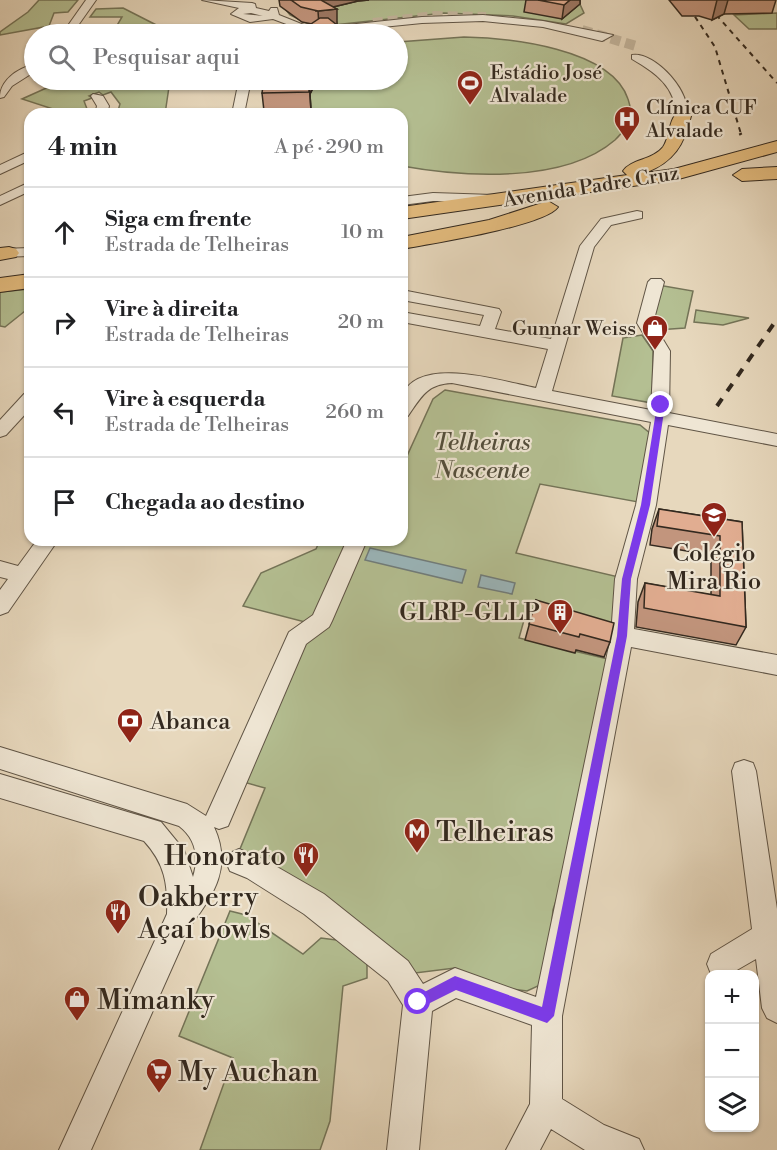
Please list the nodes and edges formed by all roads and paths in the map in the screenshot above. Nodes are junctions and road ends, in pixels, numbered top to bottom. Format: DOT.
graph roads {
  1 [pos="91,0"];
  2 [pos="200,0"];
  3 [pos="207,0"];
  4 [pos="255,6"];
  5 [pos="274,10"];
  6 [pos="241,17"];
  7 [pos="264,19"];
  8 [pos="74,24"];
  9 [pos="249,24"];
  10 [pos="264,24"];
  11 [pos="279,24"];
  12 [pos="298,24"];
  13 [pos="392,24"];
  14 [pos="608,35"];
  15 [pos="654,52"];
  16 [pos="24,74"];
  17 [pos="243,90"];
  18 [pos="251,90"];
  19 [pos="0,95"];
  20 [pos="97,96"];
  21 [pos="102,108"];
  22 [pos="239,108"];
  23 [pos="247,108"];
  24 [pos="682,116"];
  25 [pos="777,146"];
  26 [pos="24,158"];
  27 [pos="777,163"];
  28 [pos="0,170"];
  29 [pos="713,173"];
  30 [pos="777,173"];
  31 [pos="742,175"];
  32 [pos="673,182"];
  33 [pos="24,189"];
  34 [pos="584,189"];
  35 [pos="408,200"];
  36 [pos="507,200"];
  37 [pos="0,201"];
  38 [pos="548,207"];
  39 [pos="408,212"];
  40 [pos="637,215"];
  41 [pos="518,220"];
  42 [pos="408,225"];
  43 [pos="408,233"];
  44 [pos="408,242"];
  45 [pos="7,255"];
  46 [pos="24,264"];
  47 [pos="24,282"];
  48 [pos="656,282"];
  49 [pos="0,285"];
  50 [pos="408,296"];
  51 [pos="408,318"];
  52 [pos="485,333"];
  53 [pos="555,345"];
  54 [pos="543,394"];
  55 [pos="408,400"];
  56 [pos="24,405"];
  57 [pos="660,419"];
  58 [pos="0,431"];
  59 [pos="777,440"];
  60 [pos="29,546"];
  61 [pos="41,546"];
  62 [pos="354,546"];
  63 [pos="8,575"];
  64 [pos="0,606"];
  65 [pos="622,636"];
  66 [pos="777,664"];
  67 [pos="0,758"];
  68 [pos="744,771"];
  69 [pos="0,786"];
  70 [pos="210,822"];
  71 [pos="239,862"];
  72 [pos="181,915"];
  73 [pos="772,932"];
  74 [pos="721,964"];
  75 [pos="418,1002"];
  76 [pos="777,1008"];
  77 [pos="547,1016"];
  78 [pos="546,1107"];
  79 [pos="594,1144"];
  80 [pos="75,1150"];
  81 [pos="403,1150"];
  82 [pos="522,1150"];
  83 [pos="628,1150"];
  1 -- 8 [label="street"];
  2 -- 6 [label="street"];
  3 -- 4 [label="street"];
  4 -- 5 [label="street"];
  4 -- 6 [label="street"];
  5 -- 7 [label="street"];
  5 -- 12 [label="street"];
  6 -- 7 [label="street"];
  6 -- 9 [label="street"];
  7 -- 10 [label="street"];
  7 -- 11 [label="street"];
  13 -- 14 [label="street"];
  15 -- 24 [label="street"];
  16 -- 19 [label="street"];
  17 -- 22 [label="street"];
  18 -- 23 [label="street"];
  20 -- 21 [label="street"];
  24 -- 34 [label="highway"];
  25 -- 29 [label="highway, Avenida Padre Cruz"];
  26 -- 28 [label="street"];
  27 -- 31 [label="highway, Avenida Padre Cruz"];
  29 -- 31 [label="highway, Avenida Padre Cruz"];
  29 -- 32 [label="highway, Avenida Padre Cruz"];
  30 -- 31 [label="highway"];
  32 -- 34 [label="highway, Avenida Padre Cruz"];
  32 -- 38 [label="highway, Avenida Padre Cruz"];
  33 -- 37 [label="street"];
  34 -- 36 [label="highway, Avenida Padre Cruz"];
  35 -- 36 [label="street"];
  36 -- 39 [label="highway, Avenida Padre Cruz"];
  38 -- 41 [label="highway"];
  38 -- 42 [label="highway, Avenida Padre Cruz"];
  40 -- 53 [label="street"];
  41 -- 43 [label="highway"];
  41 -- 44 [label="highway"];
  45 -- 46 [label="highway"];
  47 -- 49 [label="highway"];
  48 -- 57 [label="street"];
  50 -- 52 [label="street"];
  51 -- 52 [label="street"];
  52 -- 53 [label="street"];
  53 -- 54 [label="street"];
  54 -- 55 [label="street"];
  54 -- 57 [label="street"];
  56 -- 58 [label="street"];
  57 -- 59 [label="street"];
  57 -- 65 [label="street"];
  60 -- 63 [label="street"];
  61 -- 63 [label="street"];
  62 -- 70 [label="street"];
  63 -- 64 [label="street"];
  65 -- 66 [label="street"];
  65 -- 77 [label="street"];
  67 -- 70 [label="street"];
  68 -- 73 [label="street"];
  69 -- 72 [label="street"];
  70 -- 72 [label="street"];
  71 -- 75 [label="street"];
  72 -- 80 [label="street"];
  73 -- 74 [label="street"];
  73 -- 76 [label="street"];
  75 -- 77 [label="street"];
  75 -- 81 [label="street"];
  77 -- 78 [label="street"];
  78 -- 79 [label="street"];
  78 -- 82 [label="street"];
  79 -- 83 [label="street"];
}
